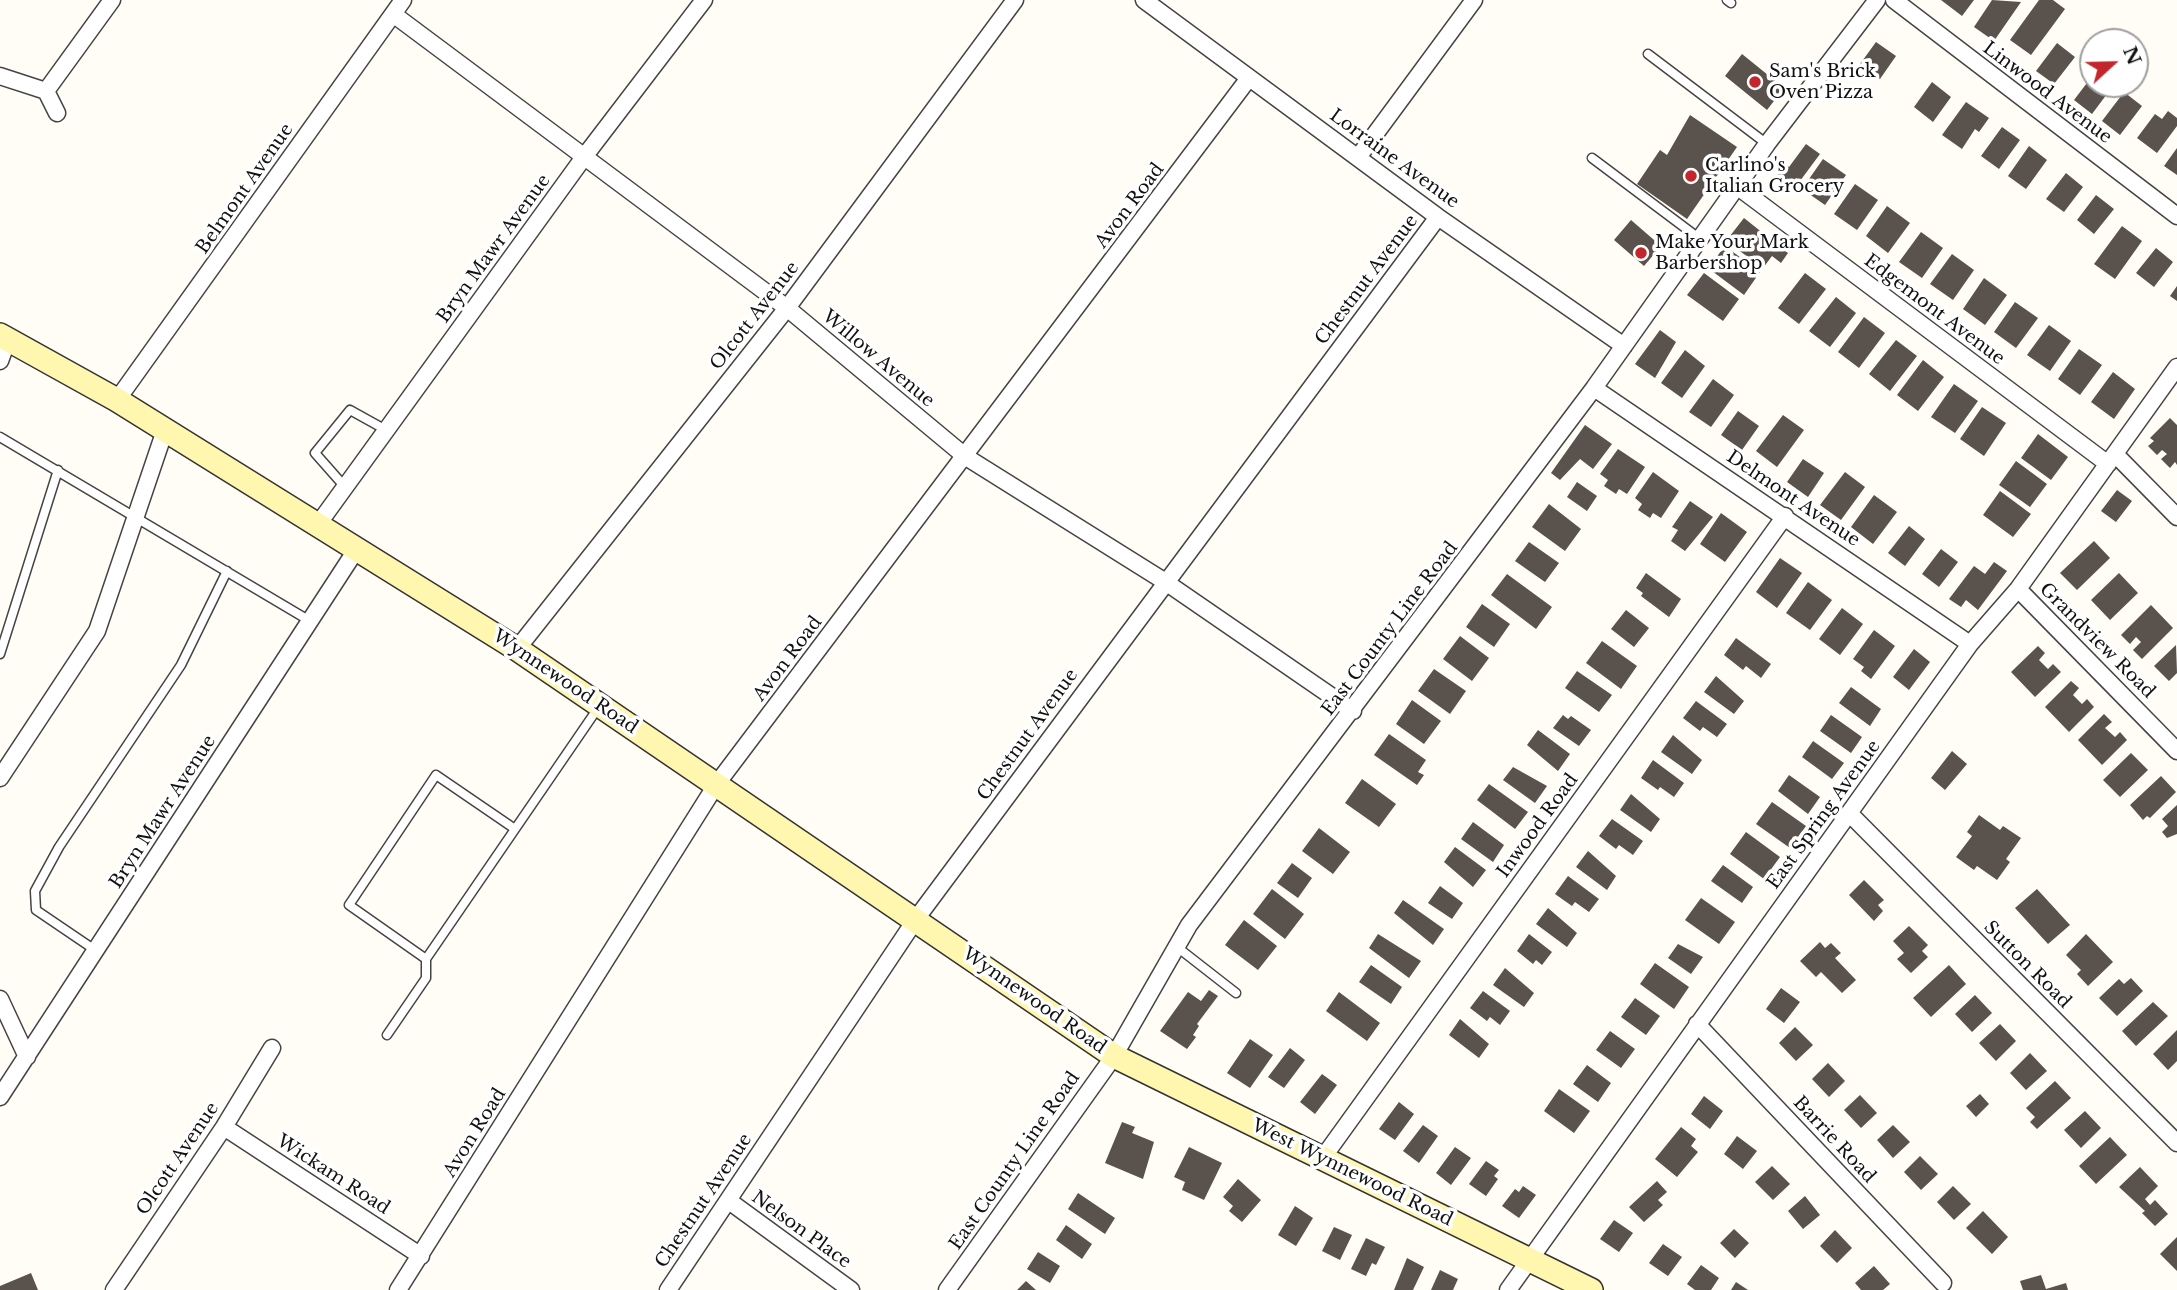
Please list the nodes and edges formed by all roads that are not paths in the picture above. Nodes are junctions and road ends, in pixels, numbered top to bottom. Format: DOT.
graph roads {
  1 [pos="112,0"];
  2 [pos="403,0"];
  3 [pos="704,0"];
  4 [pos="1015,0"];
  5 [pos="1144,0"];
  6 [pos="1474,0"];
  7 [pos="1877,0"];
  8 [pos="1894,0"];
  9 [pos="393,14"];
  10 [pos="1648,54"];
  11 [pos="0,76"];
  12 [pos="1249,78"];
  13 [pos="46,91"];
  14 [pos="57,113"];
  15 [pos="1767,144"];
  16 [pos="1359,156"];
  17 [pos="584,157"];
  18 [pos="1592,158"];
  19 [pos="1738,187"];
  20 [pos="1438,216"];
  21 [pos="2177,216"];
  22 [pos="1700,239"];
  23 [pos="787,308"];
  24 [pos="4,337"];
  25 [pos="1624,346"];
  26 [pos="0,361"];
  27 [pos="2176,371"];
  28 [pos="1594,388"];
  29 [pos="117,400"];
  30 [pos="165,430"];
  31 [pos="386,430"];
  32 [pos="0,437"];
  33 [pos="966,457"];
  34 [pos="2112,459"];
  35 [pos="58,470"];
  36 [pos="345,487"];
  37 [pos="136,516"];
  38 [pos="1785,516"];
  39 [pos="2177,516"];
  40 [pos="319,523"];
  41 [pos="358,547"];
  42 [pos="227,571"];
  43 [pos="1164,581"];
  44 [pos="2018,589"];
  45 [pos="310,621"];
  46 [pos="1970,644"];
  47 [pos="517,649"];
  48 [pos="0,654"];
  49 [pos="600,706"];
  50 [pos="1353,711"];
  51 [pos="2177,751"];
  52 [pos="0,778"];
  53 [pos="716,785"];
  54 [pos="1850,814"];
  55 [pos="515,829"];
  56 [pos="916,919"];
  57 [pos="1177,947"];
  58 [pos="96,951"];
  59 [pos="426,959"];
  60 [pos="1236,993"];
  61 [pos="0,999"];
  62 [pos="4,1018"];
  63 [pos="1697,1024"];
  64 [pos="387,1035"];
  65 [pos="272,1048"];
  66 [pos="27,1056"];
  67 [pos="1114,1056"];
  68 [pos="0,1097"];
  69 [pos="224,1127"];
  70 [pos="2177,1143"];
  71 [pos="1322,1159"];
  72 [pos="729,1201"];
  73 [pos="421,1256"];
  74 [pos="1531,1260"];
  75 [pos="1942,1283"];
  76 [pos="114,1290"];
  77 [pos="398,1290"];
  78 [pos="668,1290"];
  79 [pos="852,1290"];
  80 [pos="947,1290"];
  81 [pos="1508,1290"];
  82 [pos="1591,1290"];
  1 -- 13 [label="street"];
  2 -- 9 [label="street, Belmont Avenue"];
  3 -- 17 [label="street, Bryn Mawr Avenue"];
  4 -- 23 [label="street, Olcott Avenue"];
  5 -- 12 [label="street, Lorraine Avenue"];
  6 -- 16 [label="street"];
  7 -- 15 [label="street, East County Line Road"];
  8 -- 21 [label="street, Linwood Avenue"];
  9 -- 17 [label="street, Willow Avenue"];
  9 -- 29 [label="street, Belmont Avenue"];
  10 -- 15 [label="lane"];
  11 -- 13 [label="street"];
  12 -- 16 [label="street, Lorraine Avenue"];
  12 -- 33 [label="street, Avon Road"];
  13 -- 14 [label="street"];
  15 -- 19 [label="street, East County Line Road"];
  16 -- 20 [label="street, Lorraine Avenue"];
  17 -- 23 [label="street, Willow Avenue"];
  17 -- 31 [label="street, Bryn Mawr Avenue"];
  18 -- 22 [label="lane"];
  19 -- 22 [label="street, East County Line Road"];
  19 -- 34 [label="street, Edgemont Avenue"];
  20 -- 25 [label="street, Lorraine Avenue"];
  20 -- 43 [label="street, Chestnut Avenue"];
  22 -- 25 [label="street, East County Line Road"];
  23 -- 33 [label="street, Willow Avenue"];
  23 -- 47 [label="street, Olcott Avenue"];
  24 -- 26 [label="street"];
  24 -- 29 [label="main road, Wynnewood Road"];
  25 -- 28 [label="street, East County Line Road"];
  27 -- 34 [label="street, East Spring Avenue"];
  28 -- 38 [label="street, Delmont Avenue"];
  28 -- 50 [label="street, East County Line Road"];
  29 -- 30 [label="main road, Wynnewood Road"];
  30 -- 37 [label="street"];
  30 -- 40 [label="main road, Wynnewood Road"];
  31 -- 36 [label="street, Bryn Mawr Avenue"];
  31 -- 36 [label="lane"];
  32 -- 35 [label="lane"];
  33 -- 43 [label="street, Willow Avenue"];
  33 -- 53 [label="street, Avon Road"];
  34 -- 39 [label="street, Edgemont Avenue"];
  34 -- 44 [label="street, East Spring Avenue"];
  35 -- 37 [label="lane"];
  35 -- 48 [label="lane"];
  36 -- 40 [label="street, Bryn Mawr Avenue"];
  37 -- 42 [label="lane"];
  37 -- 52 [label="street"];
  38 -- 46 [label="street, Delmont Avenue"];
  38 -- 71 [label="street, Inwood Road"];
  40 -- 41 [label="main road, Wynnewood Road"];
  41 -- 45 [label="street, Bryn Mawr Avenue"];
  41 -- 47 [label="main road, Wynnewood Road"];
  42 -- 45 [label="lane"];
  42 -- 58 [label="lane"];
  43 -- 50 [label="street, Willow Avenue"];
  43 -- 56 [label="street, Chestnut Avenue"];
  44 -- 46 [label="street, East Spring Avenue"];
  44 -- 51 [label="street, Grandview Road"];
  45 -- 58 [label="street, Bryn Mawr Avenue"];
  46 -- 54 [label="street, East Spring Avenue"];
  47 -- 49 [label="main road, Wynnewood Road"];
  49 -- 53 [label="main road, Wynnewood Road"];
  49 -- 55 [label="lane"];
  50 -- 57 [label="street, East County Line Road"];
  53 -- 56 [label="main road, Wynnewood Road"];
  53 -- 73 [label="street, Avon Road"];
  54 -- 63 [label="street, East Spring Avenue"];
  54 -- 70 [label="street, Sutton Road"];
  55 -- 59 [label="lane"];
  55 -- 59 [label="lane"];
  56 -- 67 [label="main road, Wynnewood Road"];
  56 -- 72 [label="street, Chestnut Avenue"];
  57 -- 60 [label="lane"];
  57 -- 67 [label="street, East County Line Road"];
  58 -- 66 [label="street, Bryn Mawr Avenue"];
  59 -- 64 [label="lane"];
  61 -- 62 [label="street"];
  62 -- 66 [label="street"];
  63 -- 74 [label="street, East Spring Avenue"];
  63 -- 75 [label="street, Barrie Road"];
  65 -- 69 [label="street, Olcott Avenue"];
  66 -- 68 [label="street, Bryn Mawr Avenue"];
  67 -- 71 [label="main road, West Wynnewood Road"];
  67 -- 80 [label="street, East County Line Road"];
  69 -- 73 [label="street, Wickam Road"];
  69 -- 76 [label="street, Olcott Avenue"];
  71 -- 74 [label="main road, West Wynnewood Road"];
  72 -- 78 [label="street, Chestnut Avenue"];
  72 -- 79 [label="street, Nelson Place"];
  73 -- 77 [label="street, Avon Road"];
  74 -- 81 [label="street, East Spring Avenue"];
  74 -- 82 [label="main road, West Wynnewood Road"];
}
